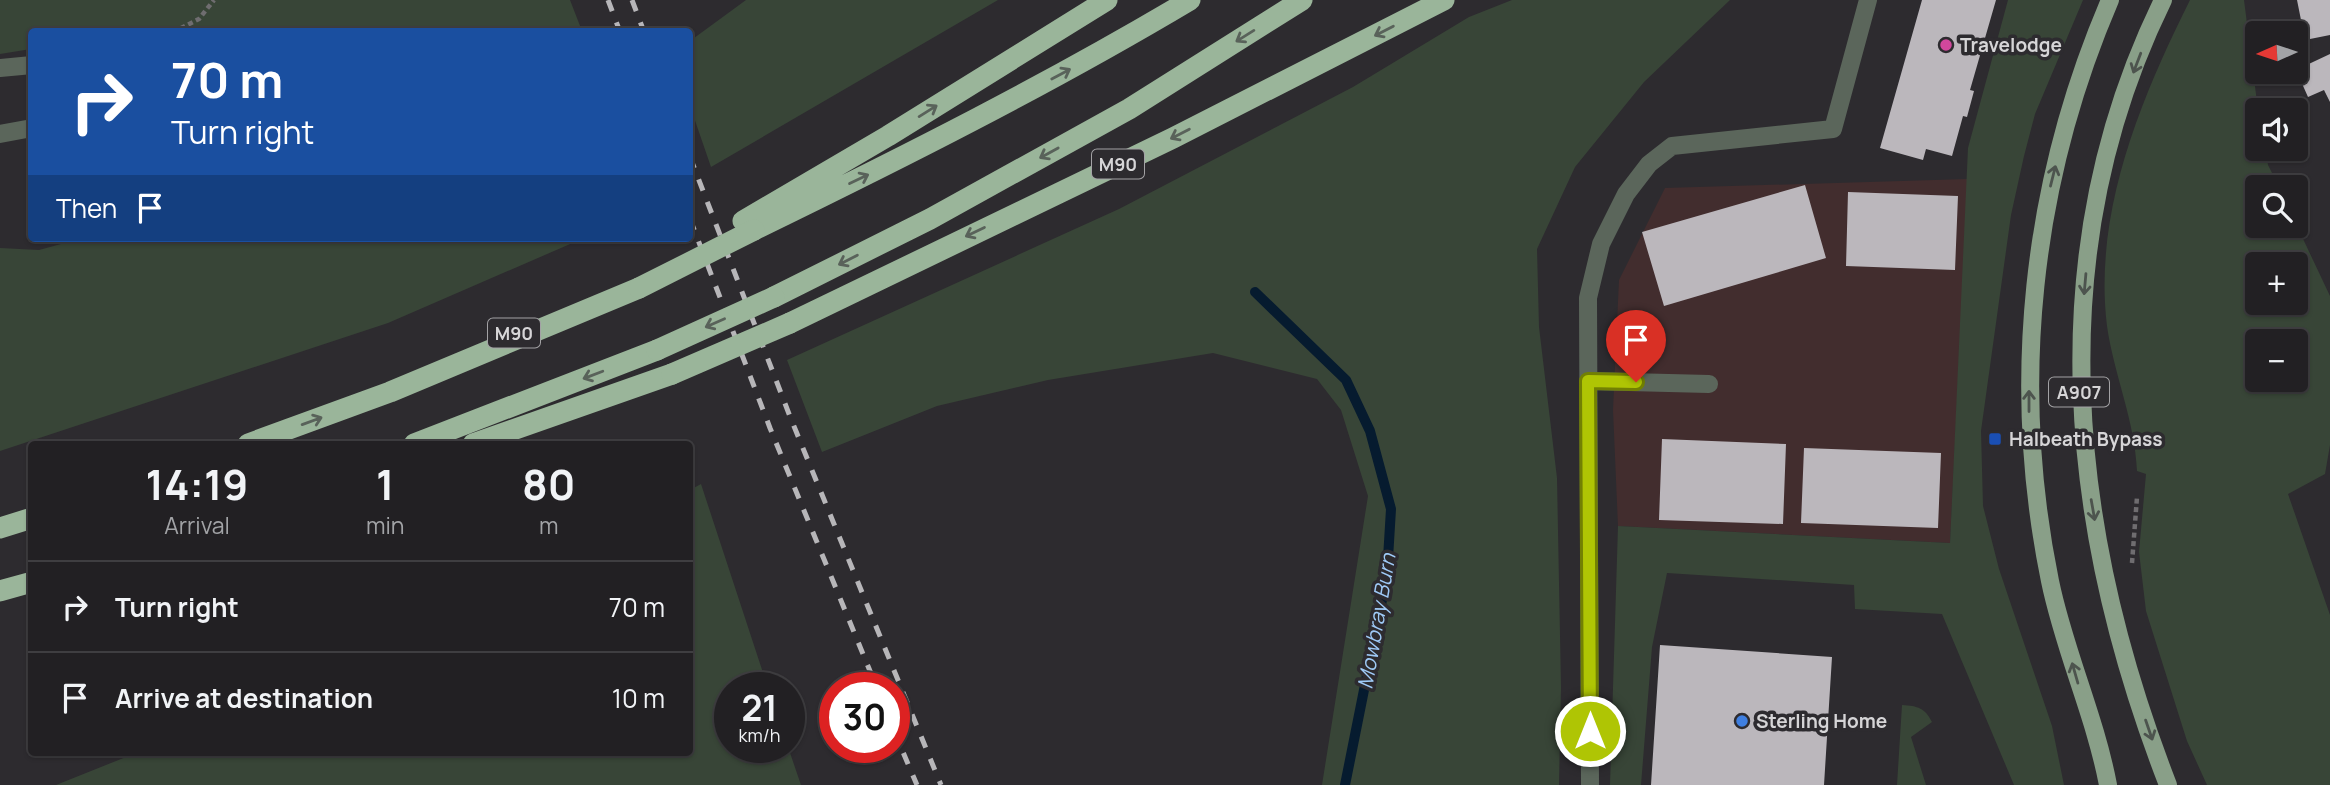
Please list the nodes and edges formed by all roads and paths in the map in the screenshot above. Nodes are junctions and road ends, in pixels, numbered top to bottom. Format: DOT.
graph roads {
  1 [pos="214,0"];
  2 [pos="1107,0"];
  3 [pos="1190,0"];
  4 [pos="1302,0"];
  5 [pos="1444,0"];
  6 [pos="1868,0"];
  7 [pos="2110,0"];
  8 [pos="2163,0"];
  9 [pos="181,28"];
  10 [pos="28,65"];
  11 [pos="0,68"];
  12 [pos="28,129"];
  13 [pos="0,134"];
  14 [pos="748,225"];
  15 [pos="1588,381"];
  16 [pos="1709,384"];
  17 [pos="256,441"];
  18 [pos="422,441"];
  19 [pos="482,441"];
  20 [pos="2137,497"];
  21 [pos="28,520"];
  22 [pos="0,528"];
  23 [pos="2132,570"];
  24 [pos="28,583"];
  25 [pos="0,591"];
  26 [pos="1590,785"];
  27 [pos="2108,785"];
  28 [pos="2168,785"];
  1 -- 9 [label="path"];
  14 -- 2 [label="highway, M90, one-way"];
  14 -- 3 [label="highway, M90, one-way"];
  4 -- 18 [label="highway, M90, one-way, bridge"];
  5 -- 19 [label="highway, M90, one-way, bridge"];
  6 -- 15 [label="street"];
  27 -- 7 [label="main road, A907, one-way"];
  8 -- 28 [label="main road, A907, one-way"];
  10 -- 11 [label="street"];
  12 -- 13 [label="street"];
  17 -- 14 [label="highway, M90, one-way, bridge"];
  15 -- 16 [label="street"];
  15 -- 26 [label="street"];
  20 -- 23 [label="path"];
  21 -- 22 [label="highway"];
  24 -- 25 [label="highway"];
}
